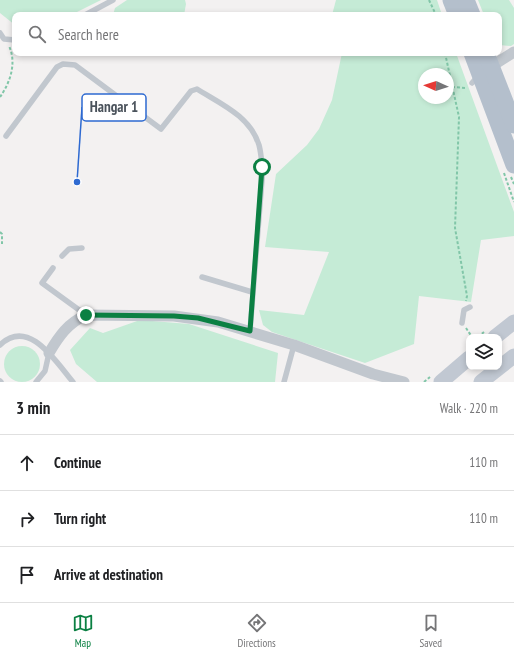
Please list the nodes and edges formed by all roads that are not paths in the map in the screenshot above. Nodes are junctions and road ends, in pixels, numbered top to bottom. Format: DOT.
graph roads {
  1 [pos="113,0"];
  2 [pos="452,0"];
  3 [pos="466,0"];
  4 [pos="91,12"];
  5 [pos="456,12"];
  6 [pos="471,12"];
  7 [pos="0,33"];
  8 [pos="12,40"];
  9 [pos="514,52"];
  10 [pos="474,56"];
  11 [pos="482,69"];
  12 [pos="514,125"];
  13 [pos="6,136"];
  14 [pos="514,165"];
  15 [pos="82,248"];
  16 [pos="62,256"];
  17 [pos="53,268"];
  18 [pos="202,277"];
  19 [pos="252,292"];
  20 [pos="470,307"];
  21 [pos="86,315"];
  22 [pos="514,322"];
  23 [pos="462,323"];
  24 [pos="250,331"];
  25 [pos="499,334"];
  26 [pos="0,345"];
  27 [pos="294,345"];
  28 [pos="49,353"];
  29 [pos="514,356"];
  30 [pos="466,361"];
  31 [pos="36,382"];
  32 [pos="73,382"];
  33 [pos="284,382"];
  34 [pos="404,382"];
  35 [pos="441,382"];
  36 [pos="481,382"];
  1 -- 4 [label="lane"];
  2 -- 5 [label="main road"];
  3 -- 6 [label="main road"];
  7 -- 8 [label="lane"];
  9 -- 11 [label="street"];
  10 -- 11 [label="main road"];
  11 -- 12 [label="main road"];
  11 -- 14 [label="main road"];
  13 -- 19 [label="lane"];
  15 -- 16 [label="lane"];
  17 -- 21 [label="lane"];
  18 -- 19 [label="lane"];
  19 -- 24 [label="lane"];
  20 -- 23 [label="lane"];
  21 -- 24 [label="street"];
  21 -- 28 [label="street"];
  22 -- 25 [label="main road"];
  24 -- 27 [label="street"];
  26 -- 28 [label="lane"];
  27 -- 33 [label="lane"];
  27 -- 34 [label="street"];
  28 -- 31 [label="lane"];
  28 -- 32 [label="lane"];
  29 -- 36 [label="main road"];
  30 -- 35 [label="main road"];
}
